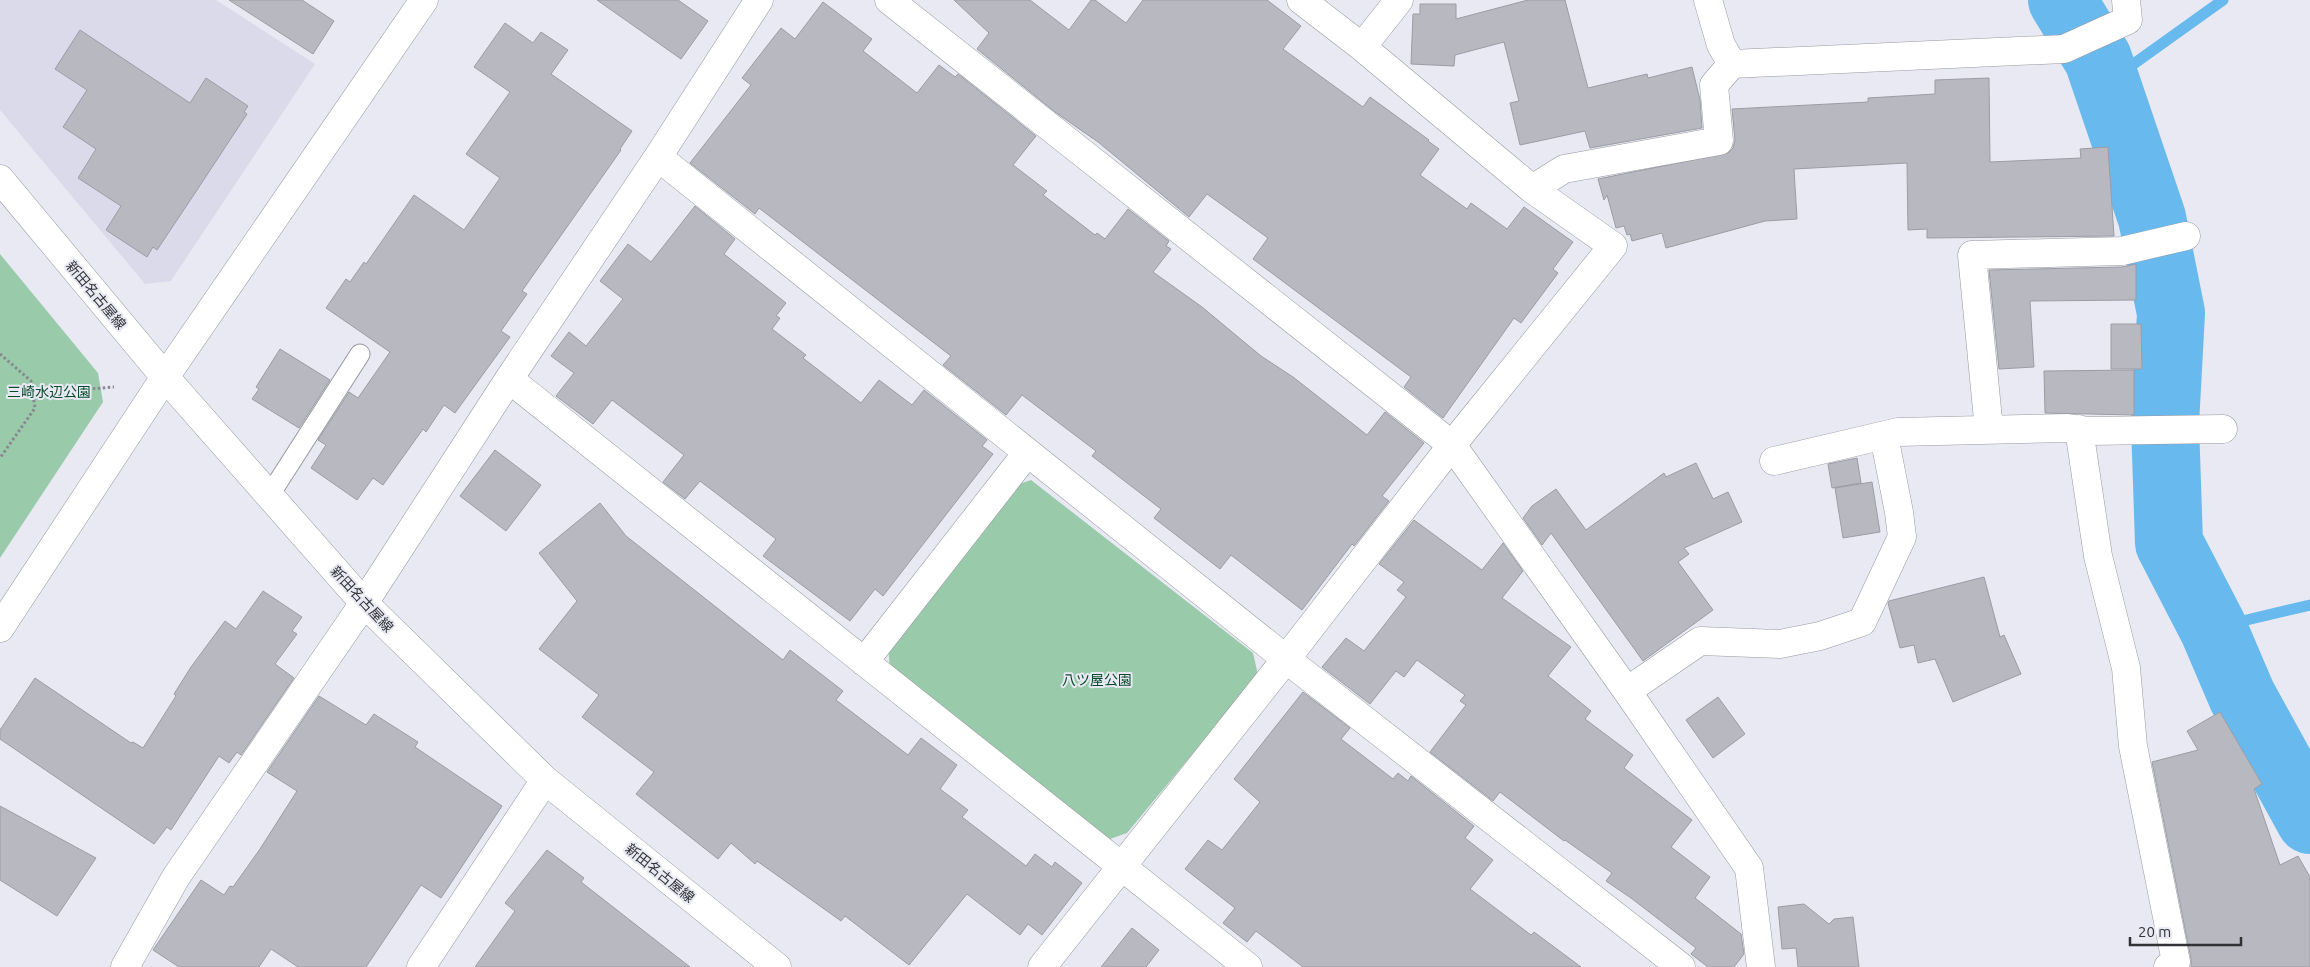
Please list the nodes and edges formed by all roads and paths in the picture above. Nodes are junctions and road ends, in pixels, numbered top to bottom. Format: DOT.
graph roads {
  1 [pos="424,0"];
  2 [pos="758,0"];
  3 [pos="889,0"];
  4 [pos="1301,0"];
  5 [pos="1399,0"];
  6 [pos="1708,0"];
  7 [pos="2126,0"];
  8 [pos="1362,48"];
  9 [pos="1732,64"];
  10 [pos="658,157"];
  11 [pos="0,180"];
  12 [pos="1532,189"];
  13 [pos="2186,236"];
  14 [pos="0,354"];
  15 [pos="360,354"];
  16 [pos="165,377"];
  17 [pos="509,379"];
  18 [pos="114,387"];
  19 [pos="33,394"];
  20 [pos="2079,429"];
  21 [pos="2223,429"];
  22 [pos="1989,430"];
  23 [pos="1884,436"];
  24 [pos="1452,444"];
  25 [pos="1027,453"];
  26 [pos="0,458"];
  27 [pos="1774,461"];
  28 [pos="269,496"];
  29 [pos="364,603"];
  30 [pos="0,628"];
  31 [pos="1286,659"];
  32 [pos="864,662"];
  33 [pos="1627,691"];
  34 [pos="545,780"];
  35 [pos="1122,867"];
  36 [pos="125,967"];
  37 [pos="421,967"];
  38 [pos="777,967"];
  39 [pos="1042,967"];
  40 [pos="1248,967"];
  41 [pos="1681,967"];
  42 [pos="1761,967"];
  43 [pos="2168,967"];
  1 -- 16 [label="street"];
  2 -- 10 [label="street"];
  3 -- 24 [label="street"];
  4 -- 8 [label="street"];
  5 -- 8 [label="street"];
  6 -- 9 [label="street"];
  7 -- 9 [label="street"];
  8 -- 12 [label="street"];
  9 -- 12 [label="street"];
  10 -- 17 [label="street"];
  10 -- 25 [label="street"];
  11 -- 16 [label="street, 新田名古屋線"];
  12 -- 24 [label="street"];
  13 -- 22 [label="street"];
  14 -- 19 [label="path"];
  15 -- 28 [label="lane"];
  16 -- 28 [label="street, 新田名古屋線"];
  16 -- 30 [label="street"];
  17 -- 29 [label="street"];
  17 -- 32 [label="street"];
  18 -- 19 [label="path"];
  19 -- 26 [label="path"];
  20 -- 21 [label="street"];
  20 -- 22 [label="street"];
  20 -- 43 [label="street"];
  22 -- 23 [label="street"];
  23 -- 27 [label="street"];
  23 -- 33 [label="street"];
  24 -- 31 [label="street"];
  24 -- 33 [label="street"];
  25 -- 31 [label="street"];
  25 -- 32 [label="street"];
  28 -- 29 [label="street, 新田名古屋線"];
  29 -- 34 [label="street, 新田名古屋線"];
  29 -- 36 [label="street"];
  31 -- 35 [label="street"];
  31 -- 41 [label="street"];
  32 -- 35 [label="street"];
  33 -- 42 [label="street"];
  34 -- 37 [label="street"];
  34 -- 38 [label="street, 新田名古屋線"];
  35 -- 39 [label="street"];
  35 -- 40 [label="street"];
}
